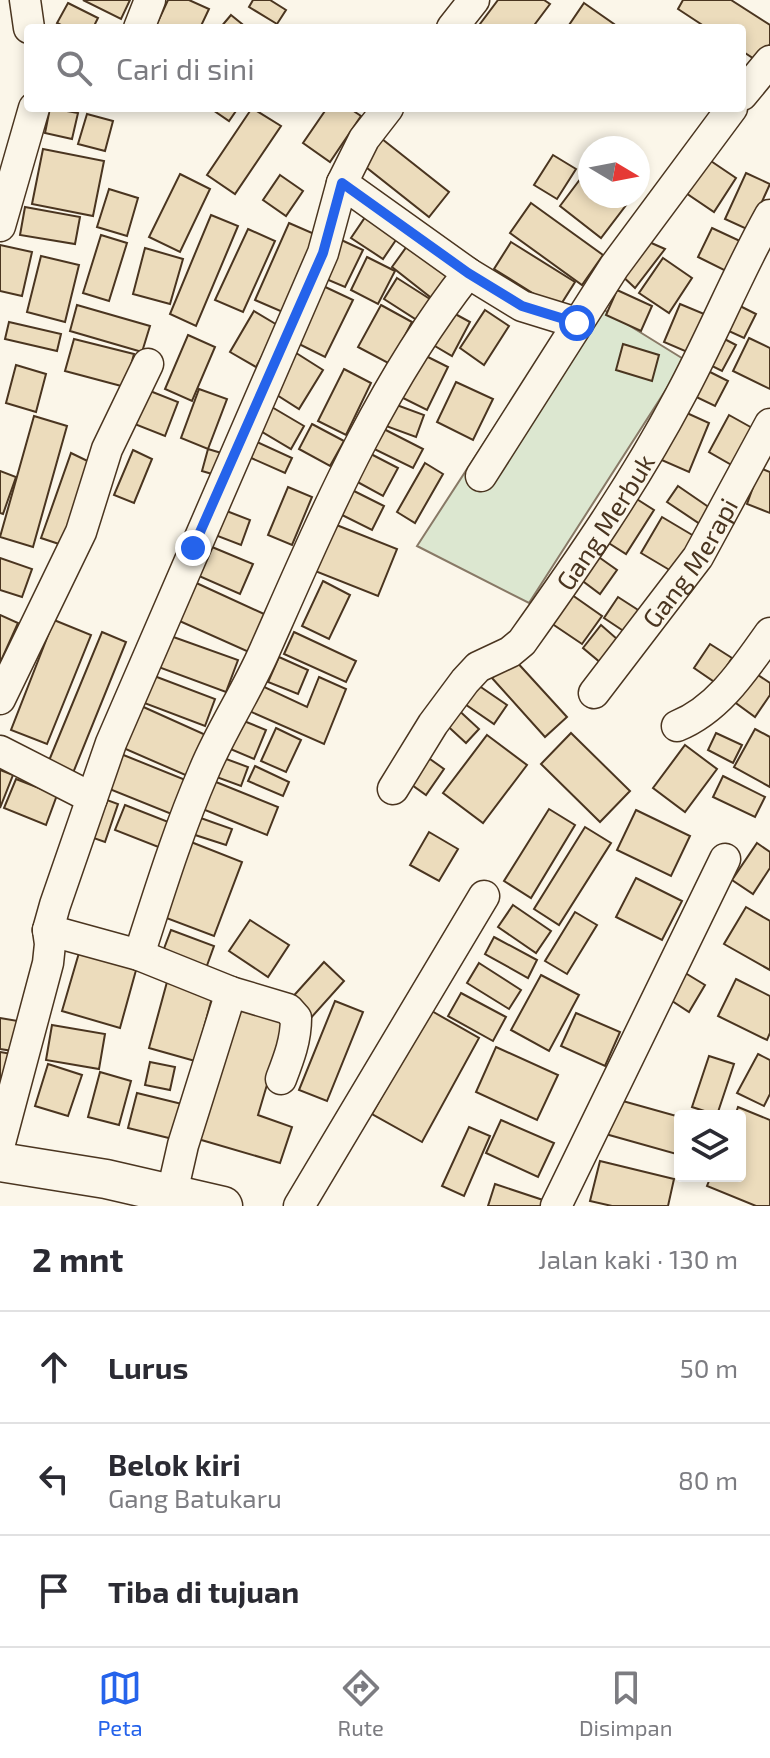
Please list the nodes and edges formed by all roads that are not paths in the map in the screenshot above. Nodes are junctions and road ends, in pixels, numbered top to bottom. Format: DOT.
graph roads {
  1 [pos="25,0"];
  2 [pos="150,0"];
  3 [pos="474,0"];
  4 [pos="28,24"];
  5 [pos="141,24"];
  6 [pos="455,24"];
  7 [pos="770,61"];
  8 [pos="746,90"];
  9 [pos="33,112"];
  10 [pos="385,112"];
  11 [pos="729,112"];
  12 [pos="342,183"];
  13 [pos="770,215"];
  14 [pos="0,226"];
  15 [pos="468,273"];
  16 [pos="577,323"];
  17 [pos="148,364"];
  18 [pos="770,424"];
  19 [pos="481,476"];
  20 [pos="770,633"];
  21 [pos="594,693"];
  22 [pos="0,699"];
  23 [pos="677,726"];
  24 [pos="0,751"];
  25 [pos="393,789"];
  26 [pos="92,798"];
  27 [pos="725,859"];
  28 [pos="484,896"];
  29 [pos="48,930"];
  30 [pos="139,955"];
  31 [pos="231,992"];
  32 [pos="281,1079"];
  33 [pos="0,1143"];
  34 [pos="0,1162"];
  35 [pos="172,1193"];
  36 [pos="223,1206"];
  37 [pos="299,1206"];
  38 [pos="556,1206"];
  1 -- 4 [label="street"];
  2 -- 5 [label="street"];
  3 -- 6 [label="street"];
  7 -- 8 [label="street"];
  9 -- 14 [label="street"];
  10 -- 12 [label="street"];
  11 -- 16 [label="street"];
  12 -- 15 [label="street"];
  12 -- 26 [label="street"];
  13 -- 25 [label="street, Gang Merbuk"];
  15 -- 16 [label="street"];
  15 -- 30 [label="street"];
  16 -- 19 [label="street"];
  17 -- 22 [label="street"];
  18 -- 21 [label="street, Gang Merapi"];
  20 -- 23 [label="street"];
  24 -- 26 [label="street"];
  26 -- 29 [label="street"];
  27 -- 38 [label="street"];
  28 -- 37 [label="street"];
  29 -- 30 [label="street"];
  29 -- 33 [label="street"];
  30 -- 31 [label="street"];
  31 -- 32 [label="street"];
  31 -- 35 [label="street"];
  34 -- 35 [label="street"];
  35 -- 36 [label="street"];
}
